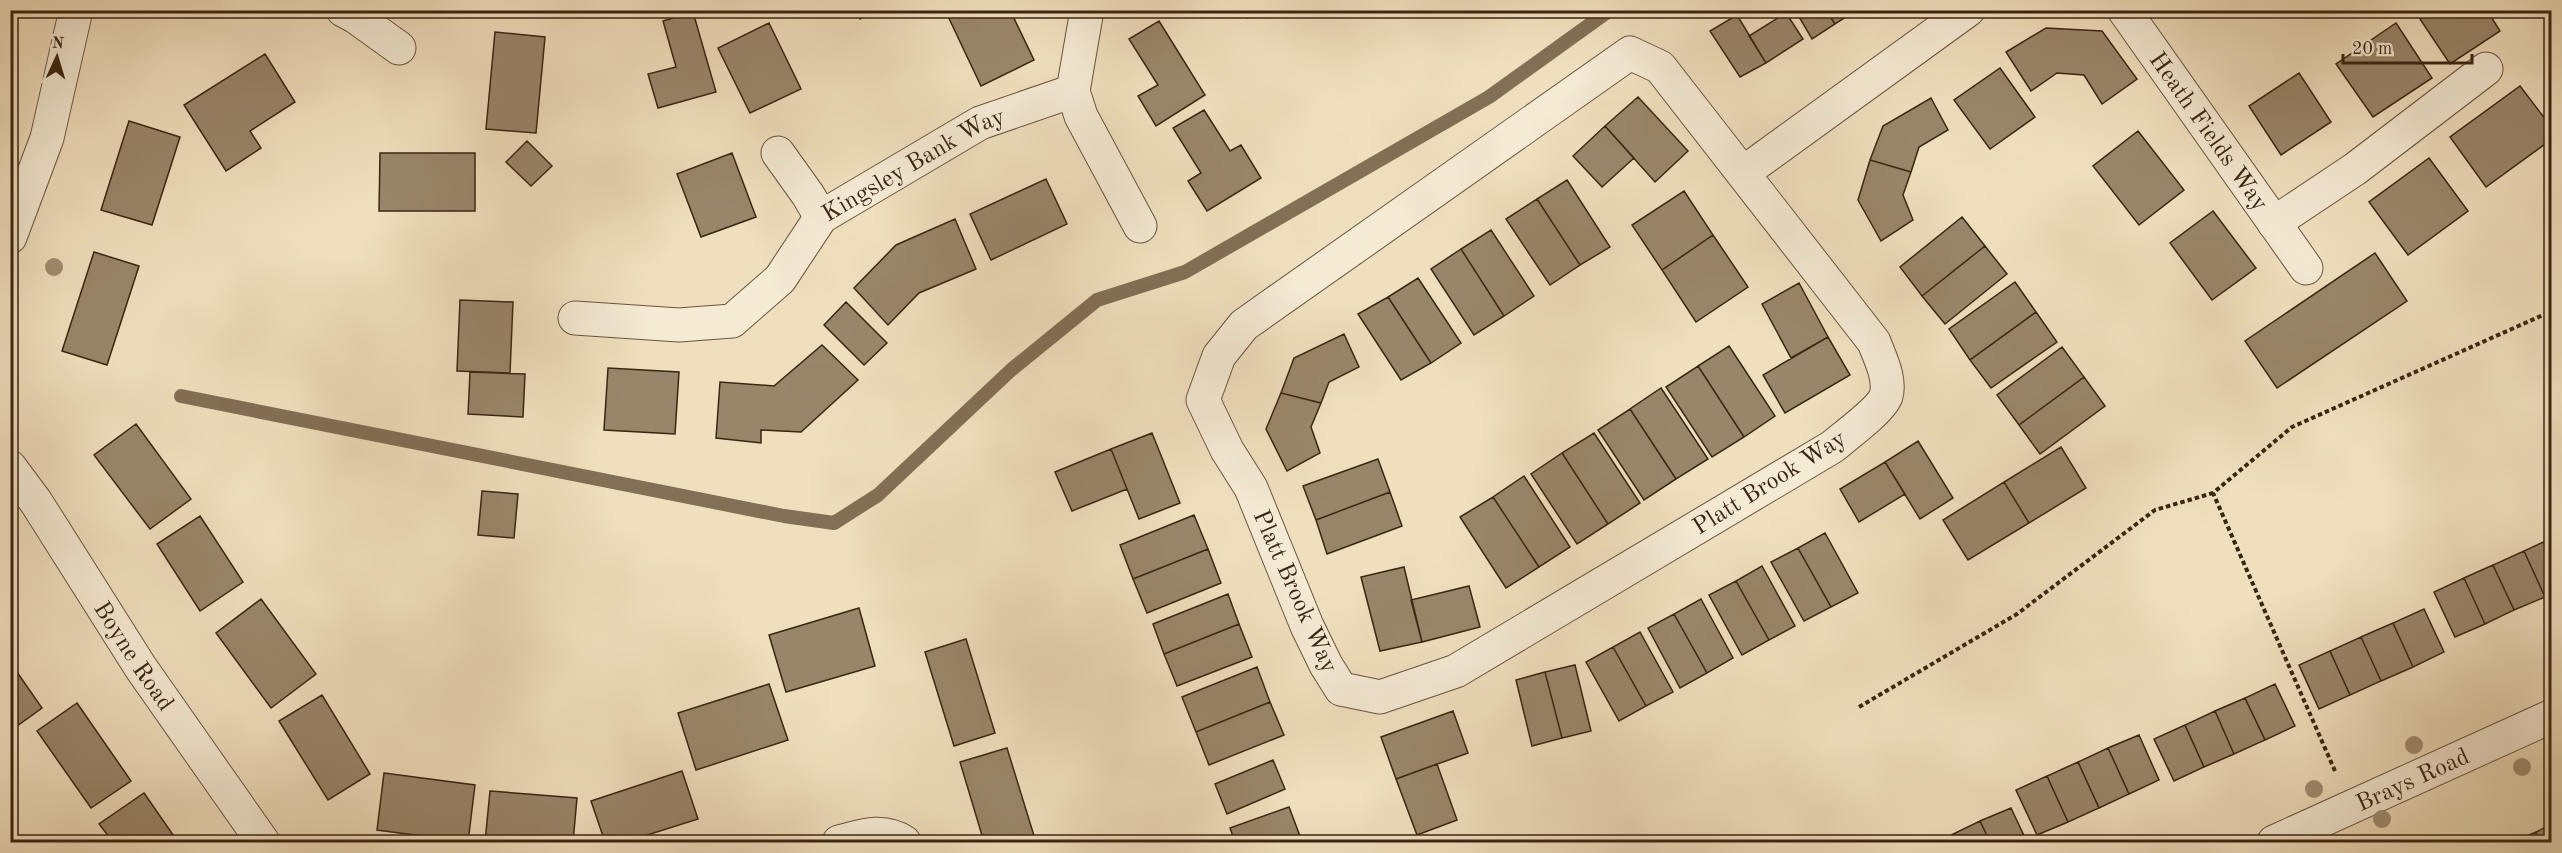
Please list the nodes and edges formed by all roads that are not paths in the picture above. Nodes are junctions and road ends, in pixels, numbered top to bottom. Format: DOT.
graph roads {
  1 [pos="76,10"];
  2 [pos="343,10"];
  3 [pos="1087,10"];
  4 [pos="1968,10"];
  5 [pos="2124,10"];
  6 [pos="399,48"];
  7 [pos="2486,69"];
  8 [pos="1073,91"];
  9 [pos="778,153"];
  10 [pos="1743,173"];
  11 [pos="820,217"];
  12 [pos="14,223"];
  13 [pos="2274,223"];
  14 [pos="1140,226"];
  15 [pos="2306,268"];
  16 [pos="575,318"];
  17 [pos="10,467"];
  18 [pos="2552,716"];
  19 [pos="263,843"];
  20 [pos="839,843"];
  21 [pos="904,843"];
  22 [pos="2274,843"];
  1 -- 12 [label="street"];
  2 -- 6 [label="street"];
  3 -- 8 [label="street"];
  4 -- 10 [label="street"];
  5 -- 13 [label="street, Heath Fields Way"];
  7 -- 13 [label="street, Heath Fields Way"];
  8 -- 11 [label="street, Kingsley Bank Way"];
  8 -- 14 [label="street"];
  9 -- 11 [label="street"];
  10 -- 10 [label="street, Platt Brook Way"];
  11 -- 16 [label="street, Kingsley Bank Way"];
  13 -- 15 [label="street, Heath Fields Way"];
  17 -- 19 [label="street, Boyne Road"];
  18 -- 22 [label="street, Brays Road"];
  20 -- 21 [label="street"];
}
